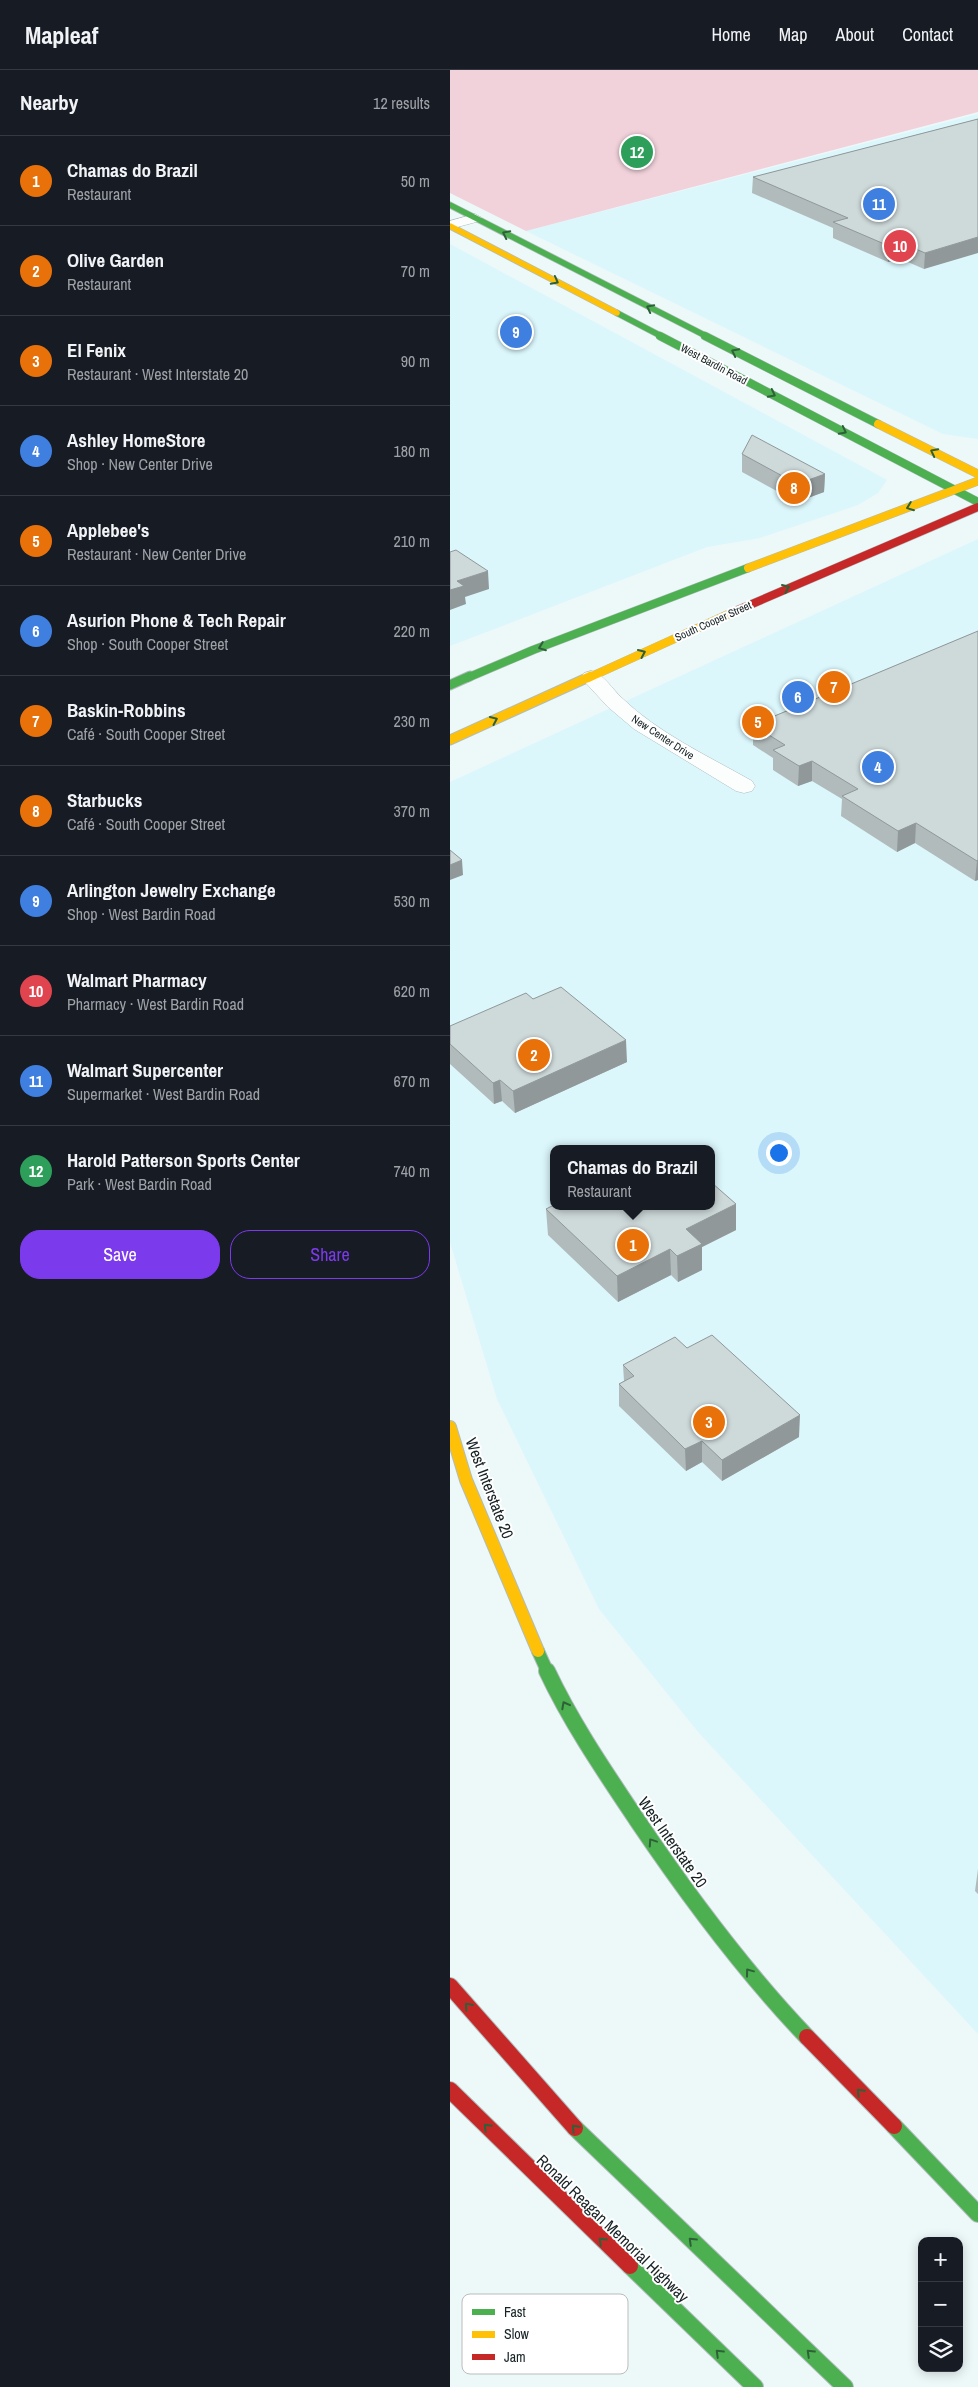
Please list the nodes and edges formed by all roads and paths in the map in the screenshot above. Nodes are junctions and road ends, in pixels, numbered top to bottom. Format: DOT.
graph roads {
  1 [pos="450,205"];
  2 [pos="475,218"];
  3 [pos="450,225"];
  4 [pos="694,331"];
  5 [pos="666,340"];
  6 [pos="978,474"];
  7 [pos="978,481"];
  8 [pos="956,490"];
  9 [pos="978,502"];
  10 [pos="978,507"];
  11 [pos="682,594"];
  12 [pos="590,639"];
  13 [pos="586,671"];
  14 [pos="450,685"];
  15 [pos="450,740"];
  16 [pos="744,786"];
  17 [pos="450,1427"];
  18 [pos="450,1986"];
  19 [pos="450,2090"];
  20 [pos="894,2126"];
  21 [pos="978,2204"];
  22 [pos="978,2214"];
  23 [pos="755,2387"];
  24 [pos="845,2387"];
  1 -- 2 [label="main road, West Bardin Road"];
  2 -- 3 [label="street"];
  4 -- 2 [label="main road, West Bardin Road, one-way"];
  3 -- 5 [label="main road, West Bardin Road, one-way"];
  4 -- 5 [label="main road"];
  6 -- 4 [label="main road, West Bardin Road, one-way"];
  5 -- 8 [label="main road, West Bardin Road, one-way"];
  7 -- 8 [label="main road"];
  8 -- 9 [label="main road, West Bardin Road"];
  8 -- 11 [label="main road, one-way"];
  13 -- 10 [label="main road, South Cooper Street, one-way"];
  11 -- 12 [label="main road"];
  11 -- 14 [label="main road, one-way"];
  15 -- 13 [label="main road, South Cooper Street, one-way"];
  13 -- 16 [label="street, New Center Drive"];
  20 -- 17 [label="main road, West Interstate 20, one-way"];
  24 -- 18 [label="main road, one-way"];
  23 -- 19 [label="main road, Ronald Reagan Memorial Highway, one-way"];
  20 -- 21 [label="main road, West Interstate 20"];
  20 -- 22 [label="main road"];
}
